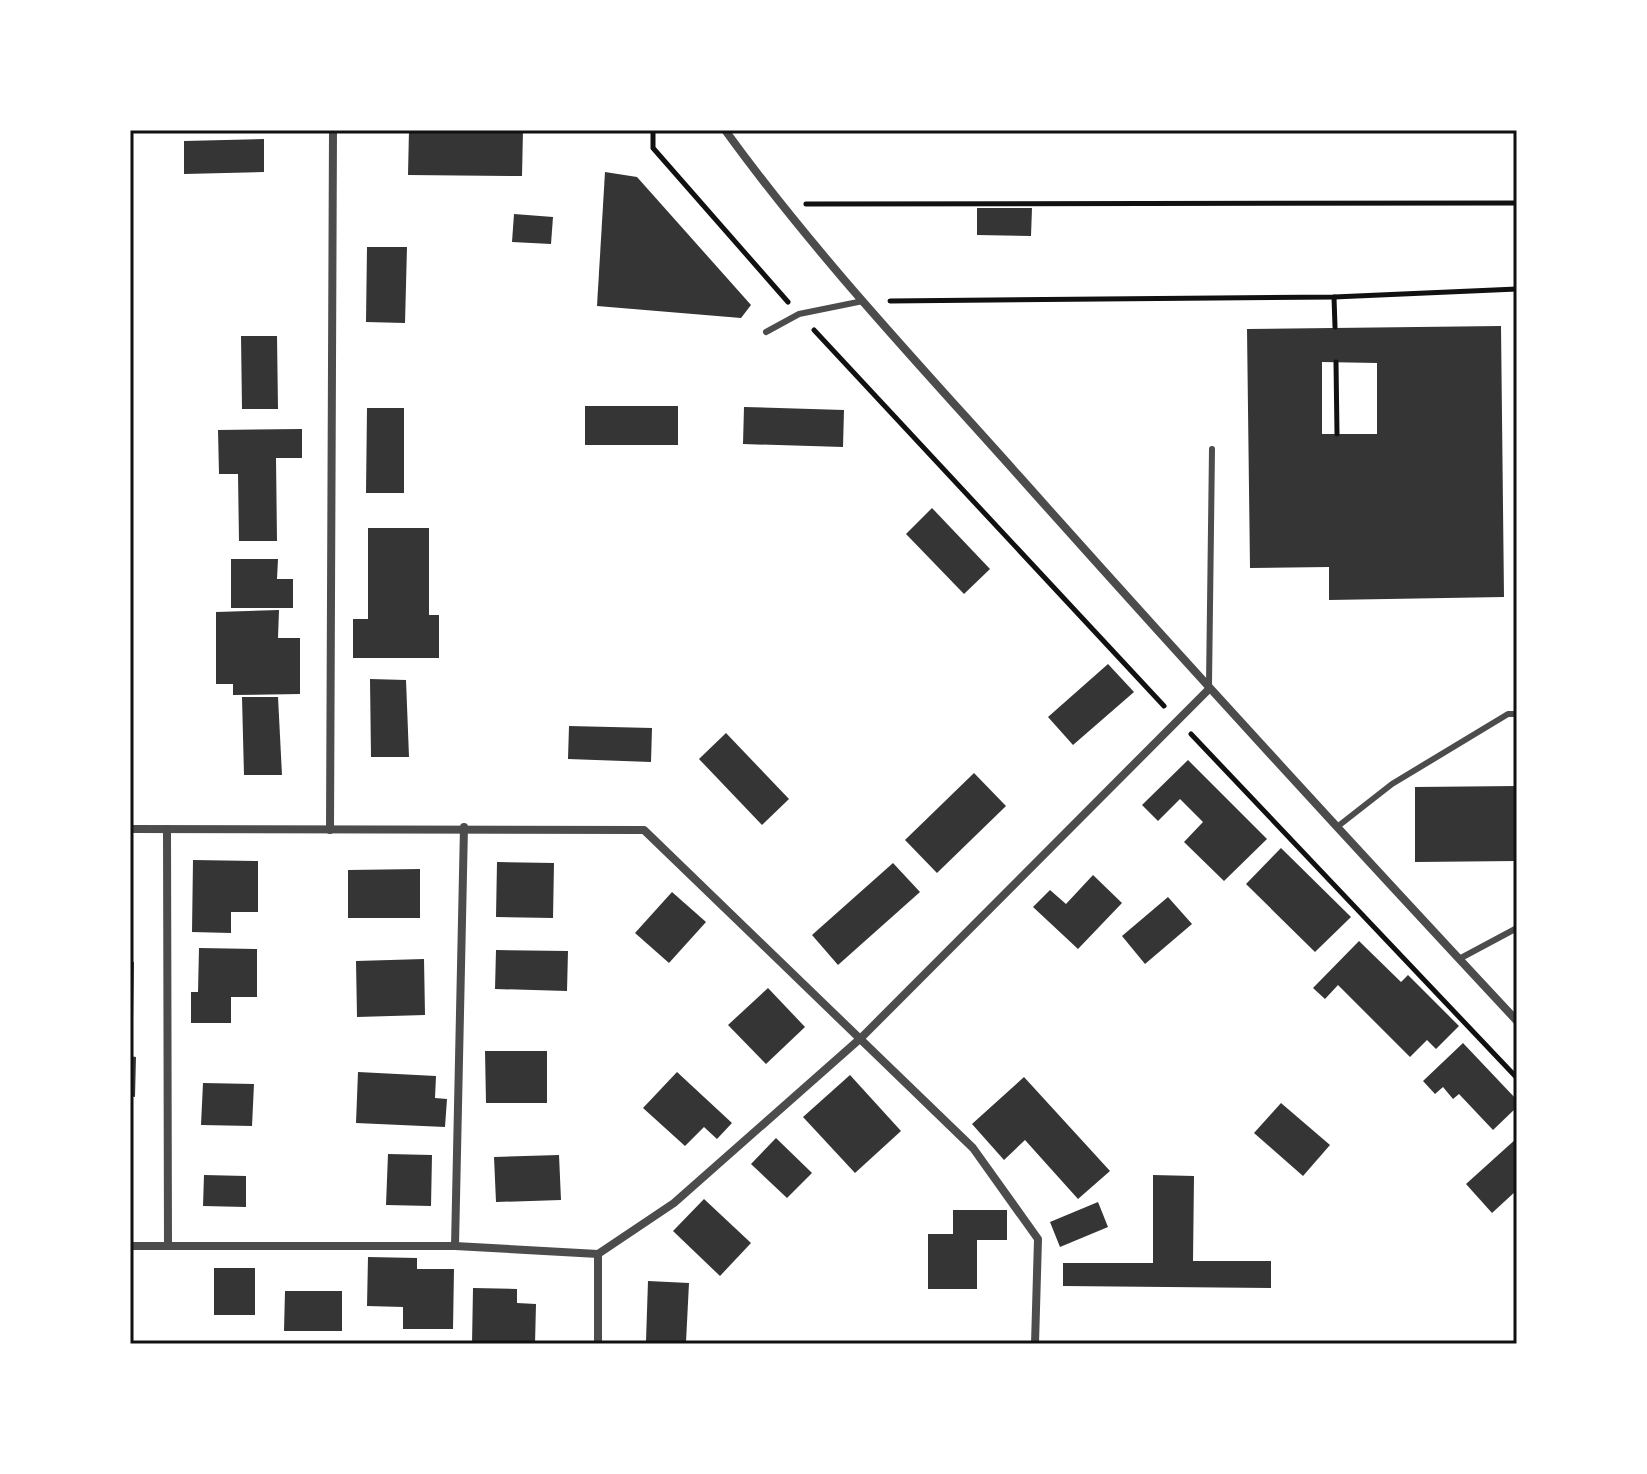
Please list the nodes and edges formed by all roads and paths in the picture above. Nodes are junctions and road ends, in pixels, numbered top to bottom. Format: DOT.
graph roads {
  1 [pos="333,130"];
  2 [pos="653,130"];
  3 [pos="725,130"];
  4 [pos="1517,203"];
  5 [pos="779,204"];
  6 [pos="1517,289"];
  7 [pos="1334,297"];
  8 [pos="863,301"];
  9 [pos="799,314"];
  10 [pos="1335,327"];
  11 [pos="766,332"];
  12 [pos="1336,362"];
  13 [pos="1337,434"];
  14 [pos="1212,449"];
  15 [pos="1209,689"];
  16 [pos="1517,714"];
  17 [pos="1176,718"];
  18 [pos="464,827"];
  19 [pos="1337,827"];
  20 [pos="130,829"];
  21 [pos="167,829"];
  22 [pos="330,830"];
  23 [pos="1517,928"];
  24 [pos="1459,959"];
  25 [pos="1517,1021"];
  26 [pos="862,1037"];
  27 [pos="1517,1078"];
  28 [pos="130,1246"];
  29 [pos="168,1246"];
  30 [pos="455,1246"];
  31 [pos="598,1254"];
  32 [pos="598,1344"];
  33 [pos="1035,1344"];
  1 -- 22 [label="street"];
  2 -- 9 [label="path"];
  3 -- 5 [label="street"];
  4 -- 5 [label="path"];
  5 -- 8 [label="street"];
  6 -- 7 [label="path"];
  7 -- 8 [label="path"];
  7 -- 10 [label="path"];
  8 -- 9 [label="lane"];
  8 -- 15 [label="street"];
  9 -- 11 [label="lane"];
  9 -- 17 [label="path"];
  12 -- 13 [label="path"];
  14 -- 15 [label="lane"];
  15 -- 17 [label="street"];
  15 -- 19 [label="street"];
  16 -- 19 [label="lane"];
  17 -- 26 [label="street"];
  17 -- 27 [label="path"];
  18 -- 22 [label="street"];
  18 -- 26 [label="street"];
  18 -- 30 [label="street"];
  19 -- 24 [label="street"];
  20 -- 21 [label="street"];
  21 -- 22 [label="street"];
  21 -- 29 [label="street"];
  23 -- 24 [label="lane"];
  24 -- 25 [label="street"];
  26 -- 31 [label="street"];
  26 -- 33 [label="street"];
  28 -- 29 [label="street"];
  29 -- 30 [label="street"];
  30 -- 31 [label="street"];
  31 -- 32 [label="street"];
}
